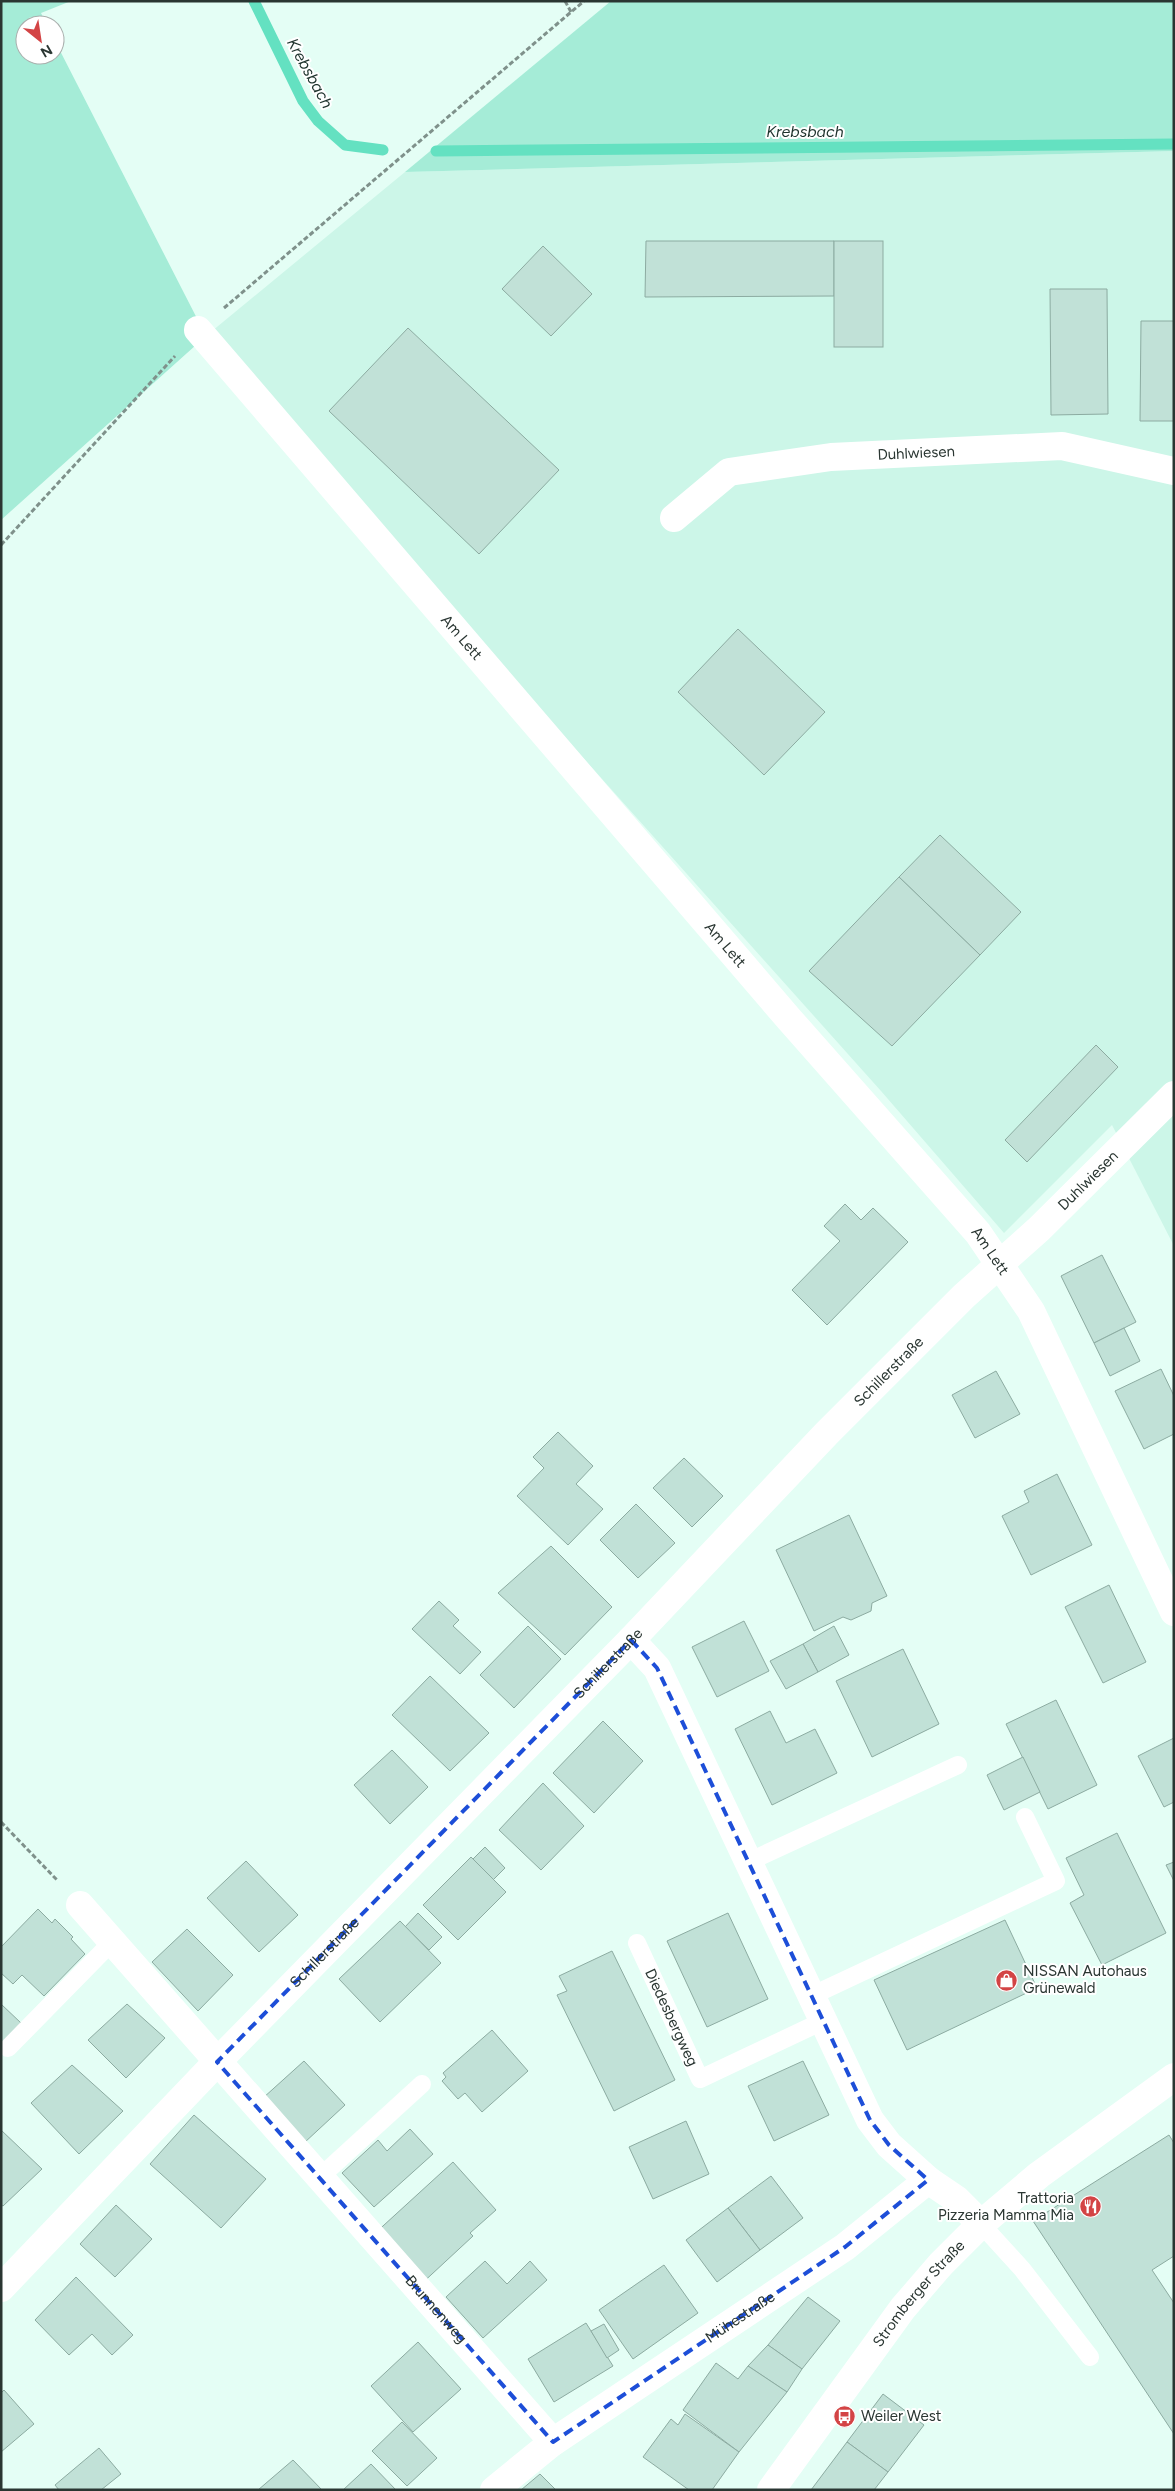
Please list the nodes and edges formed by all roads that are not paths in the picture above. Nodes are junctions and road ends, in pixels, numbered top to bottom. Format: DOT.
graph roads {
  1 [pos="198,330"];
  2 [pos="1174,471"];
  3 [pos="674,518"];
  4 [pos="1174,1095"];
  5 [pos="1000,1265"];
  6 [pos="1174,1612"];
  7 [pos="631,1640"];
  8 [pos="958,1765"];
  9 [pos="1025,1817"];
  10 [pos="748,1862"];
  11 [pos="80,1905"];
  12 [pos="112,1942"];
  13 [pos="637,1943"];
  14 [pos="811,1996"];
  15 [pos="823,2021"];
  16 [pos="8,2048"];
  17 [pos="217,2062"];
  18 [pos="1174,2077"];
  19 [pos="422,2084"];
  20 [pos="319,2178"];
  21 [pos="928,2180"];
  22 [pos="981,2224"];
  23 [pos="1,2288"];
  24 [pos="1090,2357"];
  25 [pos="553,2442"];
  26 [pos="494,2490"];
  27 [pos="771,2490"];
  1 -- 5 [label="street, Am Lett"];
  2 -- 3 [label="street, Duhlwiesen"];
  4 -- 5 [label="street, Duhlwiesen"];
  5 -- 6 [label="street, Am Lett"];
  5 -- 7 [label="street, Schillerstraße"];
  7 -- 10 [label="street"];
  7 -- 17 [label="street, Schillerstraße"];
  8 -- 10 [label="lane"];
  9 -- 14 [label="lane"];
  10 -- 14 [label="street"];
  11 -- 12 [label="street"];
  12 -- 16 [label="lane"];
  12 -- 17 [label="street"];
  13 -- 15 [label="lane, Diedesbergweg"];
  14 -- 15 [label="street"];
  15 -- 21 [label="street"];
  17 -- 20 [label="street, Brunnenweg"];
  17 -- 23 [label="street, Schillerstraße"];
  18 -- 22 [label="street, Stromberger Straße"];
  19 -- 20 [label="lane"];
  20 -- 25 [label="street, Brunnenweg"];
  21 -- 22 [label="street"];
  21 -- 25 [label="street, Mühestraße"];
  22 -- 24 [label="lane"];
  22 -- 27 [label="street, Stromberger Straße"];
  25 -- 26 [label="street, Mühestraße"];
}
